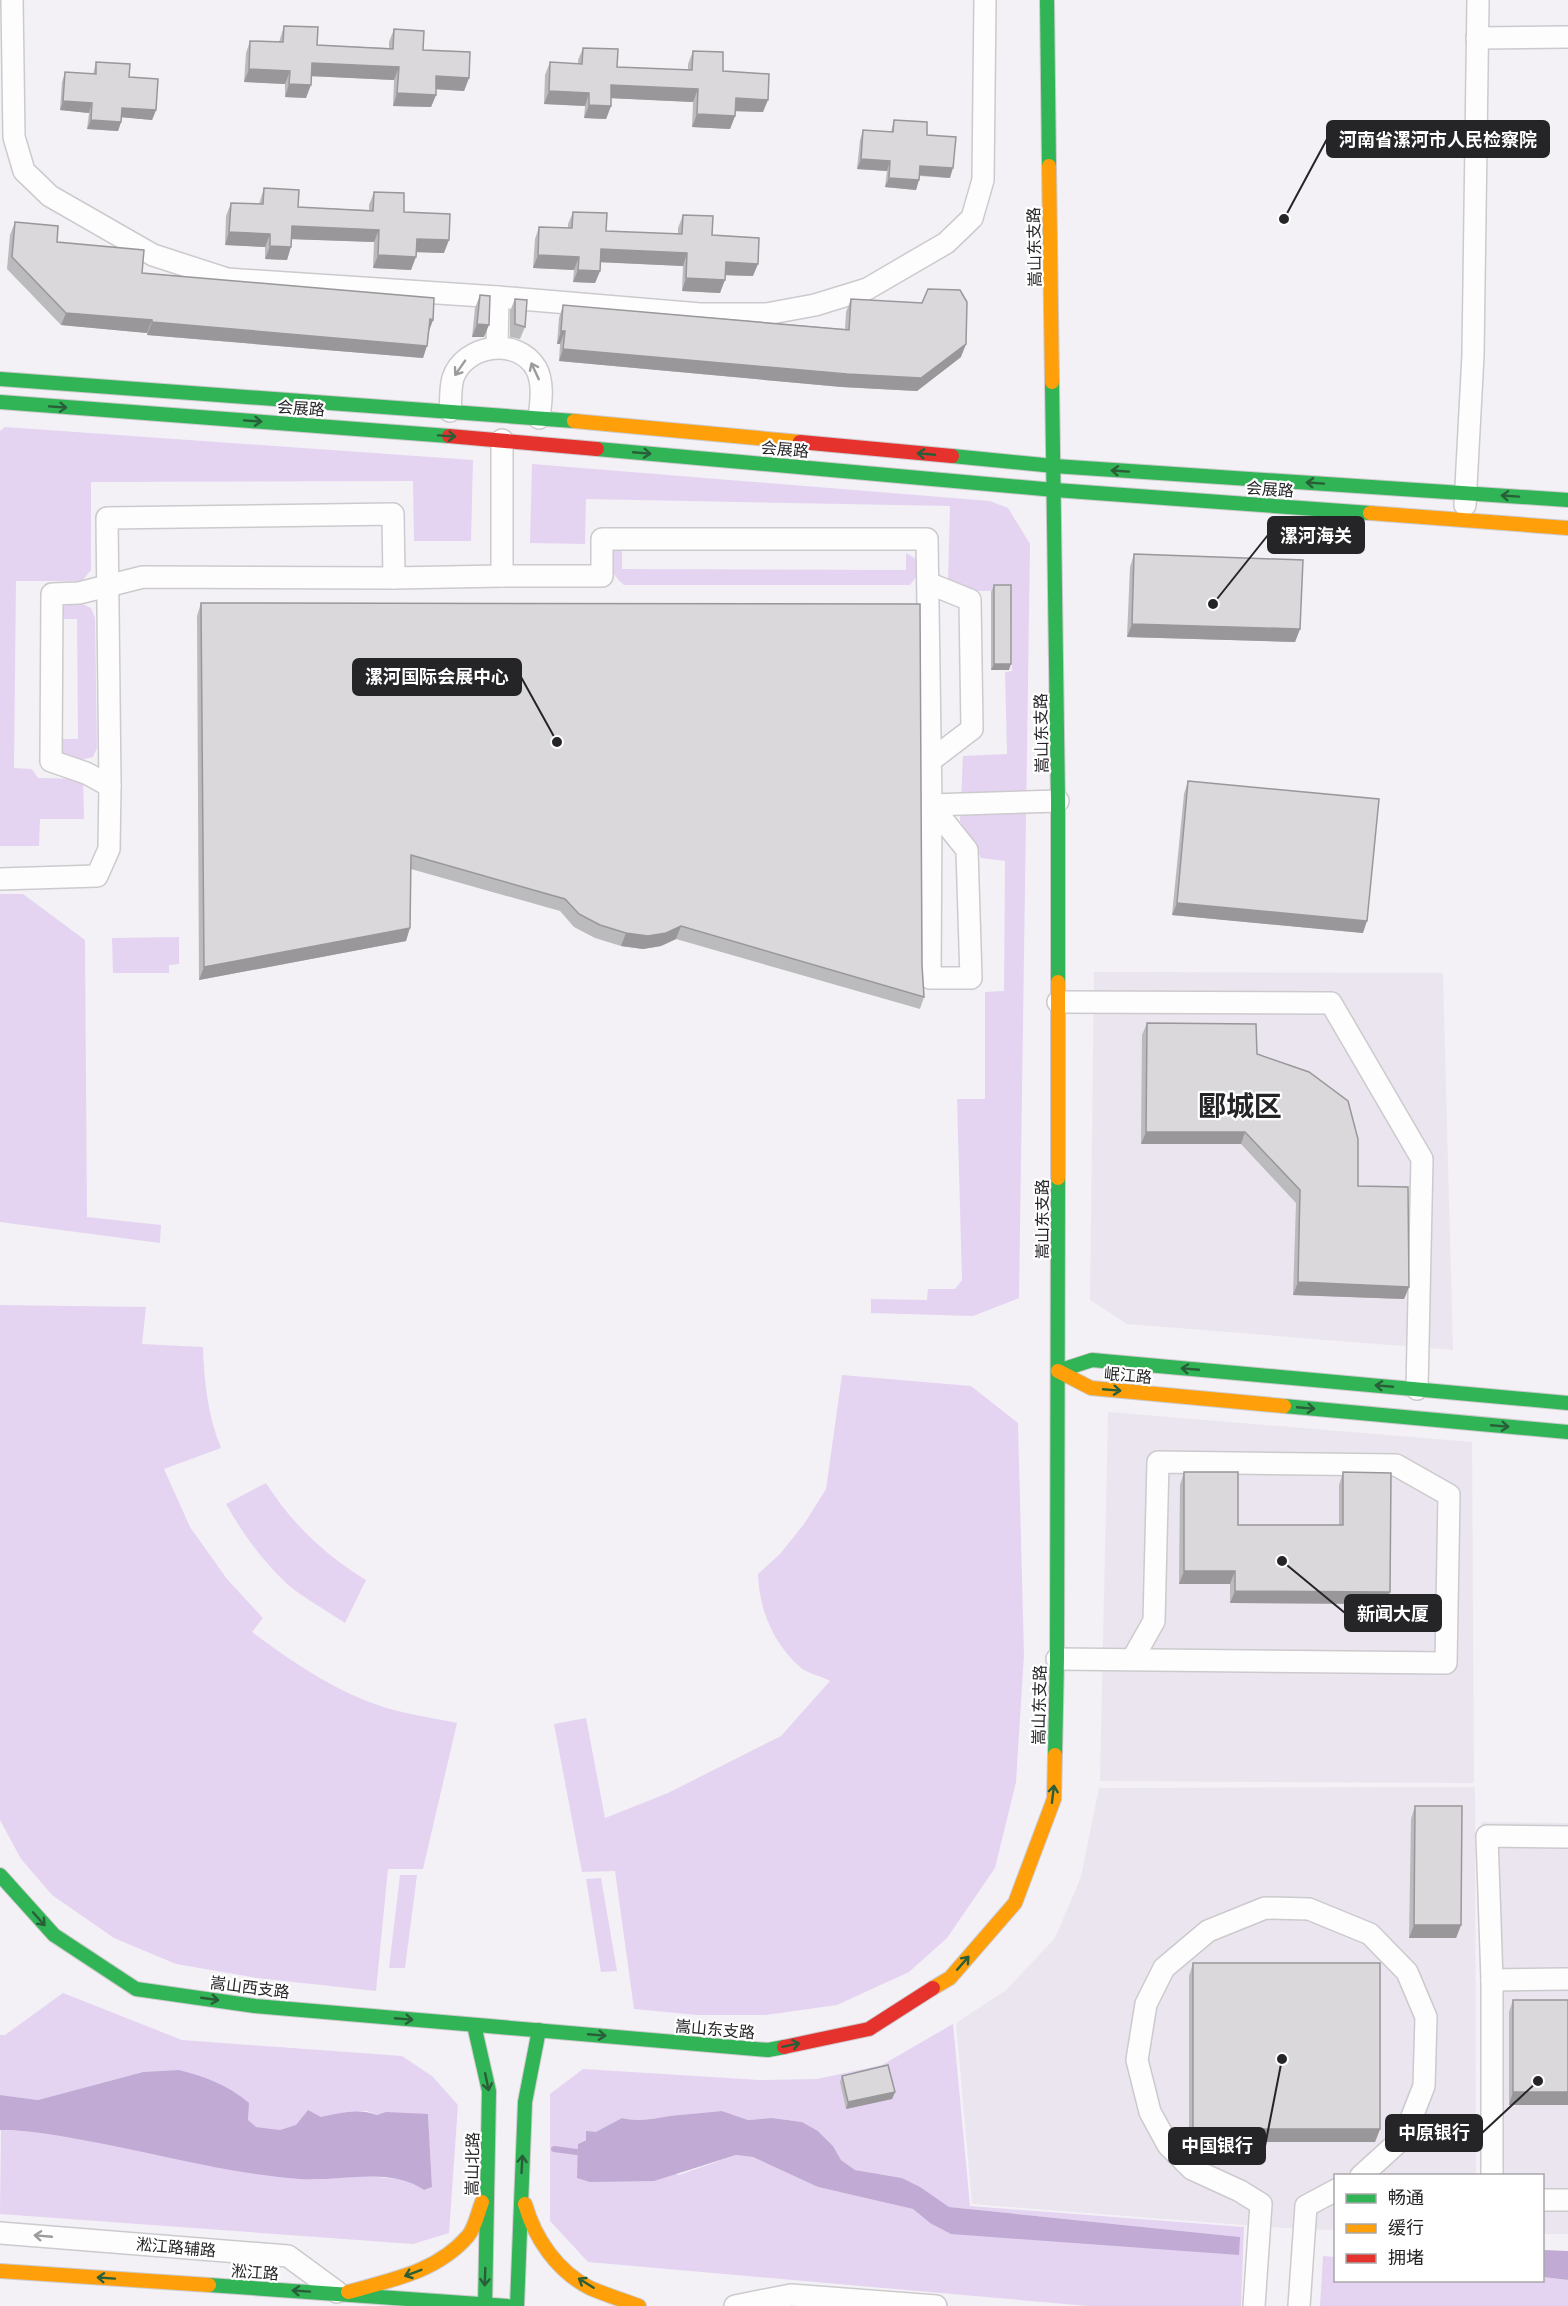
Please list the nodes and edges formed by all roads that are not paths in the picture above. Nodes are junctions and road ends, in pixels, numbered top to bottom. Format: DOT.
graph roads {
  1 [pos="12,0"];
  2 [pos="985,0"];
  3 [pos="1047,0"];
  4 [pos="1478,0"];
  5 [pos="1477,38"];
  6 [pos="1568,38"];
  7 [pos="498,297"];
  8 [pos="496,347"];
  9 [pos="0,379"];
  10 [pos="0,402"];
  11 [pos="450,411"];
  12 [pos="503,414"];
  13 [pos="539,418"];
  14 [pos="502,440"];
  15 [pos="1054,466"];
  16 [pos="1054,490"];
  17 [pos="1465,493"];
  18 [pos="1568,500"];
  19 [pos="1464,520"];
  20 [pos="1568,528"];
  21 [pos="502,576"];
  22 [pos="394,578"];
  23 [pos="928,583"];
  24 [pos="107,586"];
  25 [pos="930,761"];
  26 [pos="110,786"];
  27 [pos="1058,801"];
  28 [pos="931,805"];
  29 [pos="0,879"];
  30 [pos="1058,1002"];
  31 [pos="1058,1371"];
  32 [pos="1417,1389"];
  33 [pos="1568,1403"];
  34 [pos="1568,1432"];
  35 [pos="1057,1659"];
  36 [pos="1131,1660"];
  37 [pos="1568,1837"];
  38 [pos="0,1875"];
  39 [pos="1568,1979"];
  40 [pos="1492,1980"];
  41 [pos="474,2025"];
  42 [pos="539,2030"];
  43 [pos="1362,2174"];
  44 [pos="1492,2174"];
  45 [pos="488,2186"];
  46 [pos="521,2188"];
  47 [pos="1334,2191"];
  48 [pos="1544,2200"];
  49 [pos="1568,2200"];
  50 [pos="0,2233"];
  51 [pos="0,2271"];
  52 [pos="340,2294"];
  53 [pos="485,2305"];
  54 [pos="507,2306"];
  55 [pos="517,2306"];
  56 [pos="639,2306"];
  57 [pos="735,2306"];
  58 [pos="936,2306"];
  59 [pos="1254,2306"];
  60 [pos="1299,2306"];
  1 -- 7 [label="street"];
  2 -- 7 [label="street"];
  3 -- 15 [label="main road, 嵩山东支路"];
  4 -- 5 [label="street"];
  5 -- 6 [label="street"];
  5 -- 17 [label="street"];
  7 -- 8 [label="street"];
  8 -- 11 [label="street, one-way"];
  13 -- 8 [label="street, one-way"];
  9 -- 11 [label="main road, 会展路"];
  10 -- 14 [label="main road, 会展路, one-way"];
  11 -- 12 [label="main road, 会展路"];
  12 -- 13 [label="main road, 会展路"];
  12 -- 14 [label="main road"];
  15 -- 13 [label="main road, 会展路, one-way"];
  14 -- 16 [label="main road, 会展路, one-way"];
  14 -- 21 [label="street"];
  15 -- 16 [label="main road, 嵩山东支路"];
  17 -- 15 [label="main road, 会展路, one-way"];
  16 -- 19 [label="main road, 会展路"];
  16 -- 27 [label="main road, 嵩山东支路"];
  18 -- 17 [label="main road, 会展路, one-way"];
  17 -- 19 [label="street"];
  19 -- 20 [label="main road, 会展路"];
  21 -- 22 [label="street"];
  21 -- 23 [label="street"];
  22 -- 24 [label="street"];
  22 -- 24 [label="street"];
  23 -- 25 [label="street"];
  23 -- 25 [label="street"];
  24 -- 26 [label="street"];
  24 -- 26 [label="street"];
  25 -- 28 [label="street"];
  26 -- 29 [label="street"];
  27 -- 28 [label="street"];
  27 -- 30 [label="main road, 嵩山东支路"];
  28 -- 28 [label="street"];
  30 -- 31 [label="main road, 嵩山东支路"];
  30 -- 32 [label="street"];
  32 -- 31 [label="main road, 岷江路, one-way"];
  31 -- 34 [label="main road, 岷江路, one-way"];
  31 -- 35 [label="main road, 嵩山东支路"];
  32 -- 33 [label="main road, 岷江路"];
  35 -- 36 [label="street"];
  42 -- 35 [label="main road, 嵩山东支路, one-way"];
  36 -- 36 [label="street"];
  37 -- 40 [label="street"];
  38 -- 41 [label="main road, 嵩山西支路, one-way"];
  39 -- 40 [label="street"];
  40 -- 44 [label="street"];
  41 -- 42 [label="main road, 嵩山西支路"];
  41 -- 45 [label="main road, 嵩山北路, one-way"];
  46 -- 42 [label="main road, one-way"];
  43 -- 59 [label="street"];
  45 -- 52 [label="main road, one-way"];
  45 -- 53 [label="main road, 嵩山北路, one-way"];
  46 -- 55 [label="main road"];
  56 -- 46 [label="main road, one-way"];
  47 -- 60 [label="street"];
  48 -- 49 [label="street"];
  52 -- 50 [label="street, 淞江路辅路, one-way"];
  52 -- 51 [label="main road, 淞江路, one-way"];
  52 -- 53 [label="main road, 淞江路"];
  53 -- 54 [label="main road, 淞江路"];
  57 -- 58 [label="street"];
}
